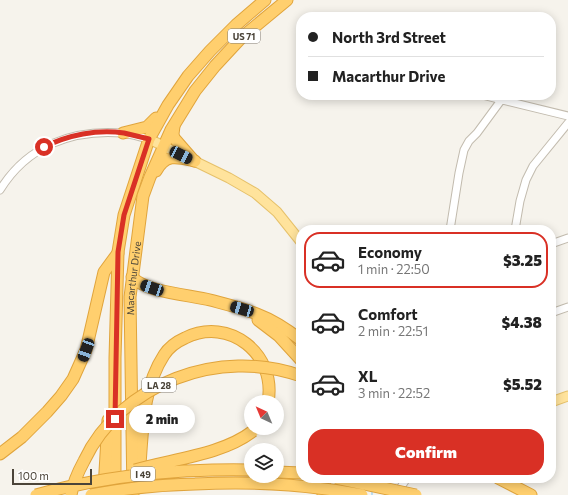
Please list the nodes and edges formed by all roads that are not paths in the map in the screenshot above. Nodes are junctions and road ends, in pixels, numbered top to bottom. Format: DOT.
graph roads {
  1 [pos="265,0"];
  2 [pos="286,0"];
  3 [pos="192,72"];
  4 [pos="501,100"];
  5 [pos="506,100"];
  6 [pos="568,116"];
  7 [pos="175,122"];
  8 [pos="568,123"];
  9 [pos="123,133"];
  10 [pos="149,139"];
  11 [pos="163,146"];
  12 [pos="195,161"];
  13 [pos="0,190"];
  14 [pos="143,196"];
  15 [pos="451,225"];
  16 [pos="516,225"];
  17 [pos="296,235"];
  18 [pos="568,238"];
  19 [pos="556,242"];
  20 [pos="118,252"];
  21 [pos="132,277"];
  22 [pos="568,307"];
  23 [pos="242,309"];
  24 [pos="556,311"];
  25 [pos="296,337"];
  26 [pos="296,355"];
  27 [pos="115,358"];
  28 [pos="296,374"];
  29 [pos="269,395"];
  30 [pos="568,396"];
  31 [pos="556,400"];
  32 [pos="246,435"];
  33 [pos="0,454"];
  34 [pos="244,470"];
  35 [pos="284,472"];
  36 [pos="296,473"];
  37 [pos="106,479"];
  38 [pos="325,483"];
  39 [pos="360,483"];
  40 [pos="404,483"];
  41 [pos="508,483"];
  42 [pos="114,492"];
  43 [pos="36,495"];
  44 [pos="71,495"];
  45 [pos="91,495"];
  46 [pos="102,495"];
  47 [pos="133,495"];
  48 [pos="137,495"];
  49 [pos="322,495"];
  50 [pos="362,495"];
  51 [pos="396,495"];
  52 [pos="416,495"];
  53 [pos="531,495"];
  1 -- 3 [label="highway, US 71"];
  2 -- 7 [label="highway, Macarthur Drive / US 71"];
  3 -- 9 [label="highway"];
  3 -- 10 [label="highway, Macarthur Drive / US 71"];
  4 -- 15 [label="street"];
  5 -- 6 [label="street"];
  7 -- 11 [label="highway, Macarthur Drive / US 71"];
  7 -- 12 [label="highway"];
  8 -- 16 [label="street"];
  9 -- 10 [label="street"];
  9 -- 13 [label="street"];
  10 -- 11 [label="main road"];
  10 -- 20 [label="highway, Macarthur Drive / US 71"];
  11 -- 12 [label="main road"];
  11 -- 14 [label="highway, Macarthur Drive / US 71"];
  12 -- 14 [label="highway"];
  12 -- 17 [label="main road"];
  14 -- 21 [label="highway, Macarthur Drive / US 71"];
  18 -- 19 [label="street"];
  20 -- 27 [label="highway, Macarthur Drive / US 71"];
  20 -- 33 [label="highway"];
  21 -- 23 [label="highway"];
  21 -- 47 [label="highway, Macarthur Drive / US 71"];
  22 -- 24 [label="street"];
  23 -- 25 [label="highway"];
  23 -- 26 [label="highway"];
  27 -- 42 [label="highway, Macarthur Drive / US 71"];
  27 -- 46 [label="highway"];
  28 -- 44 [label="highway, LA 28, bridge"];
  29 -- 48 [label="highway"];
  30 -- 31 [label="main road"];
  32 -- 37 [label="highway, bridge"];
  34 -- 37 [label="highway, I 49, bridge"];
  35 -- 36 [label="highway"];
  37 -- 43 [label="highway, I 49, bridge"];
  38 -- 49 [label="highway"];
  39 -- 52 [label="highway, bridge"];
  40 -- 51 [label="street"];
  41 -- 53 [label="highway"];
  42 -- 45 [label="highway, I 49, bridge"];
  42 -- 46 [label="highway, bridge"];
  42 -- 50 [label="highway, I 49, bridge"];
}
